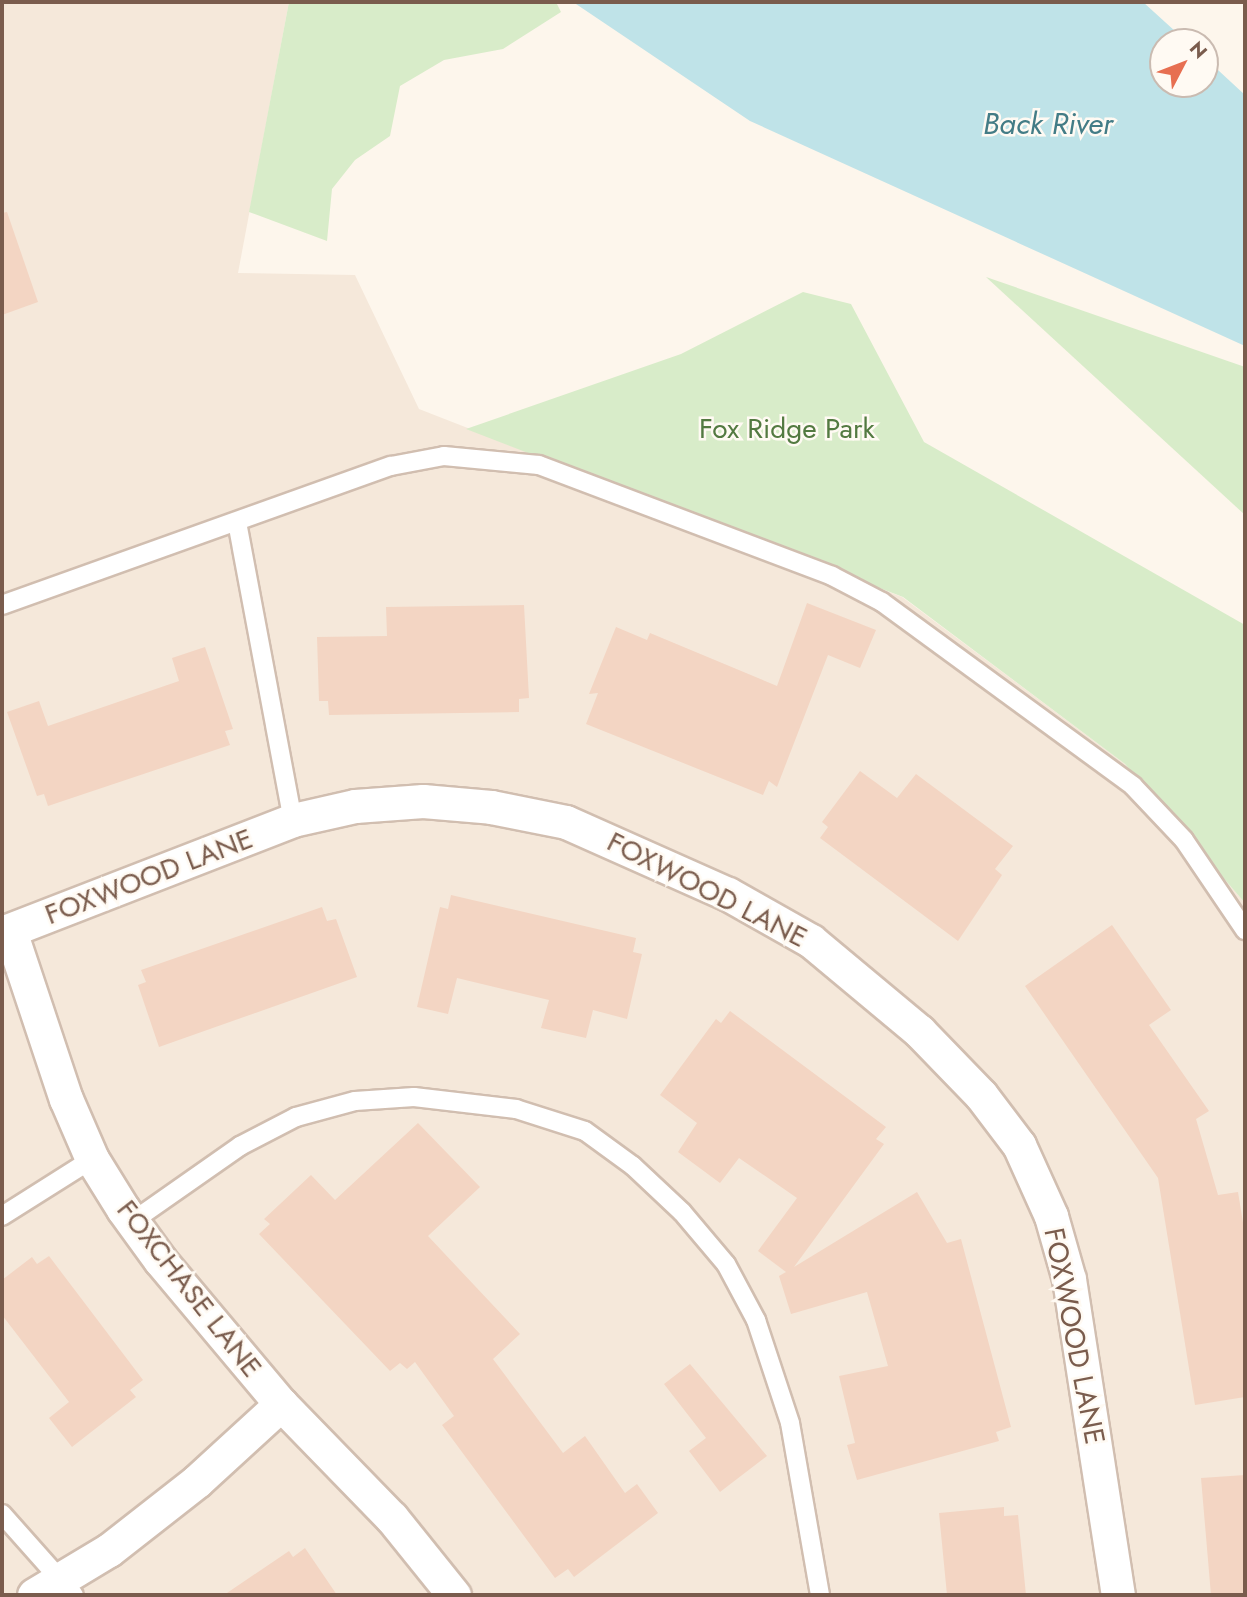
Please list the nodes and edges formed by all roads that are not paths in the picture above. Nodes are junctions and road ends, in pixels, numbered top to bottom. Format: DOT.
graph roads {
  1 [pos="237,522"];
  2 [pos="2,605"];
  3 [pos="293,820"];
  4 [pos="1245,930"];
  5 [pos="6,932"];
  6 [pos="92,1159"];
  7 [pos="2,1216"];
  8 [pos="132,1221"];
  9 [pos="281,1404"];
  10 [pos="2,1514"];
  11 [pos="56,1590"];
  12 [pos="454,1595"];
  13 [pos="820,1595"];
  14 [pos="1118,1595"];
  1 -- 2 [label="lane"];
  1 -- 3 [label="lane"];
  1 -- 4 [label="lane"];
  3 -- 5 [label="street, FOXWOOD LANE"];
  3 -- 14 [label="street, FOXWOOD LANE"];
  5 -- 6 [label="street, FOXCHASE LANE"];
  6 -- 7 [label="lane"];
  6 -- 8 [label="street, FOXCHASE LANE"];
  8 -- 9 [label="street, FOXCHASE LANE"];
  8 -- 13 [label="lane"];
  9 -- 11 [label="street"];
  9 -- 12 [label="street, FOXCHASE LANE"];
  10 -- 11 [label="lane"];
}
